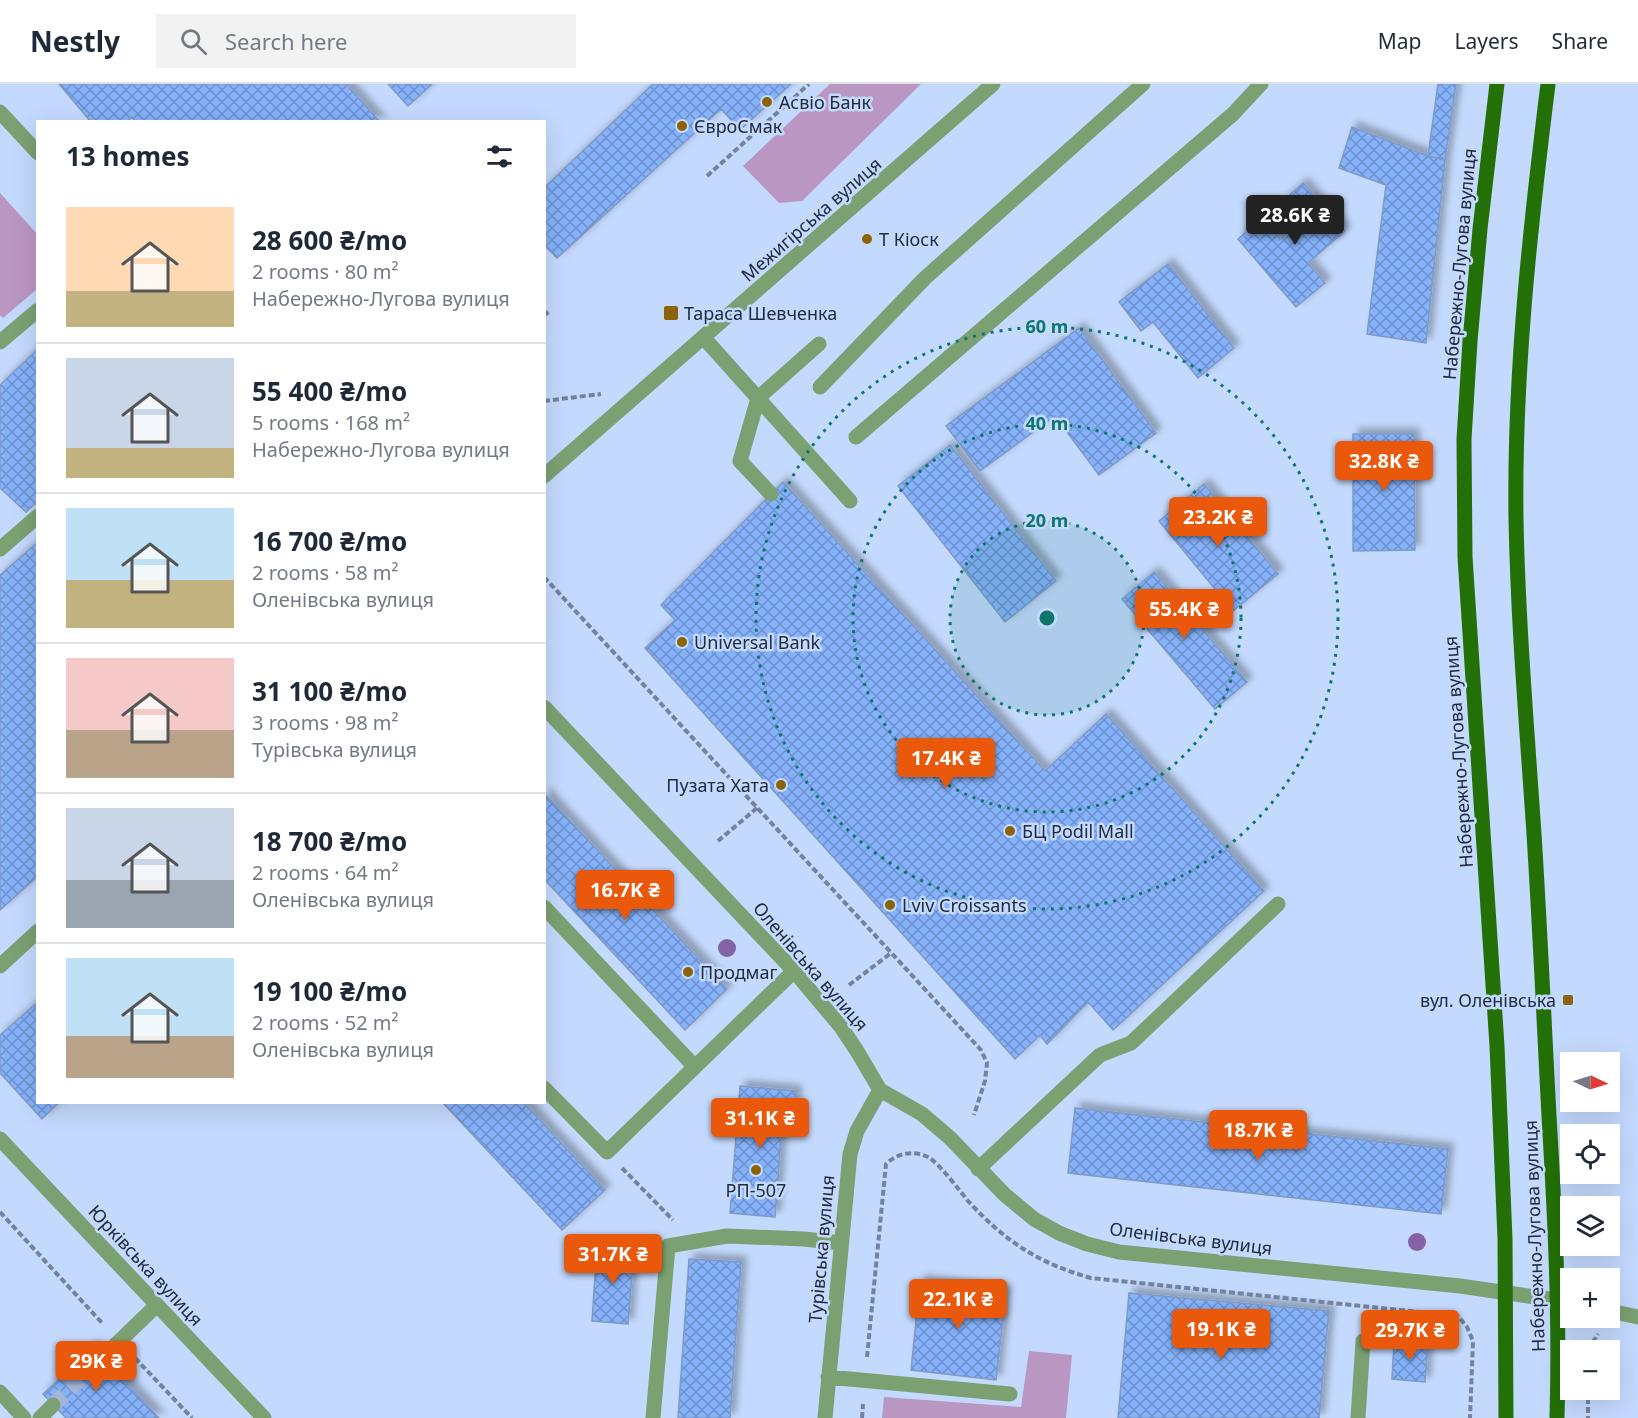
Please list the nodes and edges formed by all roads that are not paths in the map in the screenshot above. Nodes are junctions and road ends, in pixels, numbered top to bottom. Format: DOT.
graph roads {
  1 [pos="993,84"];
  2 [pos="1143,84"];
  3 [pos="1261,84"];
  4 [pos="1497,84"];
  5 [pos="1548,84"];
  6 [pos="0,112"];
  7 [pos="36,151"];
  8 [pos="36,312"];
  9 [pos="704,338"];
  10 [pos="0,342"];
  11 [pos="819,344"];
  12 [pos="820,387"];
  13 [pos="758,398"];
  14 [pos="856,436"];
  15 [pos="546,474"];
  16 [pos="771,494"];
  17 [pos="850,501"];
  18 [pos="36,518"];
  19 [pos="0,549"];
  20 [pos="546,709"];
  21 [pos="1278,904"];
  22 [pos="546,909"];
  23 [pos="36,933"];
  24 [pos="0,966"];
  25 [pos="794,971"];
  26 [pos="695,1067"];
  27 [pos="546,1090"];
  28 [pos="880,1090"];
  29 [pos="0,1139"];
  30 [pos="978,1169"];
  31 [pos="841,1243"];
  32 [pos="1560,1269"];
  33 [pos="1505,1292"];
  34 [pos="1560,1299"];
  35 [pos="157,1305"];
  36 [pos="1620,1313"];
  37 [pos="1638,1317"];
  38 [pos="1562,1328"];
  39 [pos="1363,1341"];
  40 [pos="103,1357"];
  41 [pos="828,1377"];
  42 [pos="0,1392"];
  43 [pos="1010,1394"];
  44 [pos="54,1405"];
  45 [pos="24,1418"];
  46 [pos="40,1418"];
  47 [pos="264,1418"];
  48 [pos="653,1418"];
  49 [pos="825,1418"];
  50 [pos="1358,1418"];
  51 [pos="1506,1418"];
  52 [pos="1557,1418"];
  1 -- 9 [label="street, Межигірська вулиця"];
  2 -- 12 [label="street"];
  3 -- 14 [label="street"];
  4 -- 33 [label="main road, Набережно-Лугова вулиця"];
  5 -- 32 [label="main road, Набережно-Лугова вулиця"];
  6 -- 7 [label="street"];
  8 -- 10 [label="street"];
  9 -- 13 [label="street"];
  9 -- 15 [label="street, Межигірська вулиця"];
  11 -- 13 [label="street"];
  13 -- 16 [label="street"];
  13 -- 17 [label="street"];
  18 -- 19 [label="street"];
  20 -- 25 [label="street, Оленівська вулиця"];
  21 -- 30 [label="street"];
  22 -- 26 [label="street"];
  23 -- 24 [label="street"];
  25 -- 26 [label="street"];
  25 -- 28 [label="street, Оленівська вулиця"];
  26 -- 27 [label="street"];
  28 -- 30 [label="street, Оленівська вулиця"];
  28 -- 31 [label="street, Турівська вулиця"];
  29 -- 35 [label="street, Юрківська вулиця"];
  30 -- 33 [label="street, Оленівська вулиця"];
  31 -- 41 [label="street, Турівська вулиця"];
  31 -- 48 [label="street"];
  33 -- 34 [label="street, Оленівська вулиця"];
  33 -- 51 [label="main road, Набережно-Лугова вулиця"];
  35 -- 40 [label="street"];
  35 -- 47 [label="street, Юрківська вулиця"];
  36 -- 37 [label="street"];
  38 -- 52 [label="main road, Набережно-Лугова вулиця"];
  39 -- 50 [label="street"];
  41 -- 43 [label="street"];
  41 -- 49 [label="street, Турівська вулиця"];
  42 -- 45 [label="street"];
  44 -- 46 [label="street"];
}
